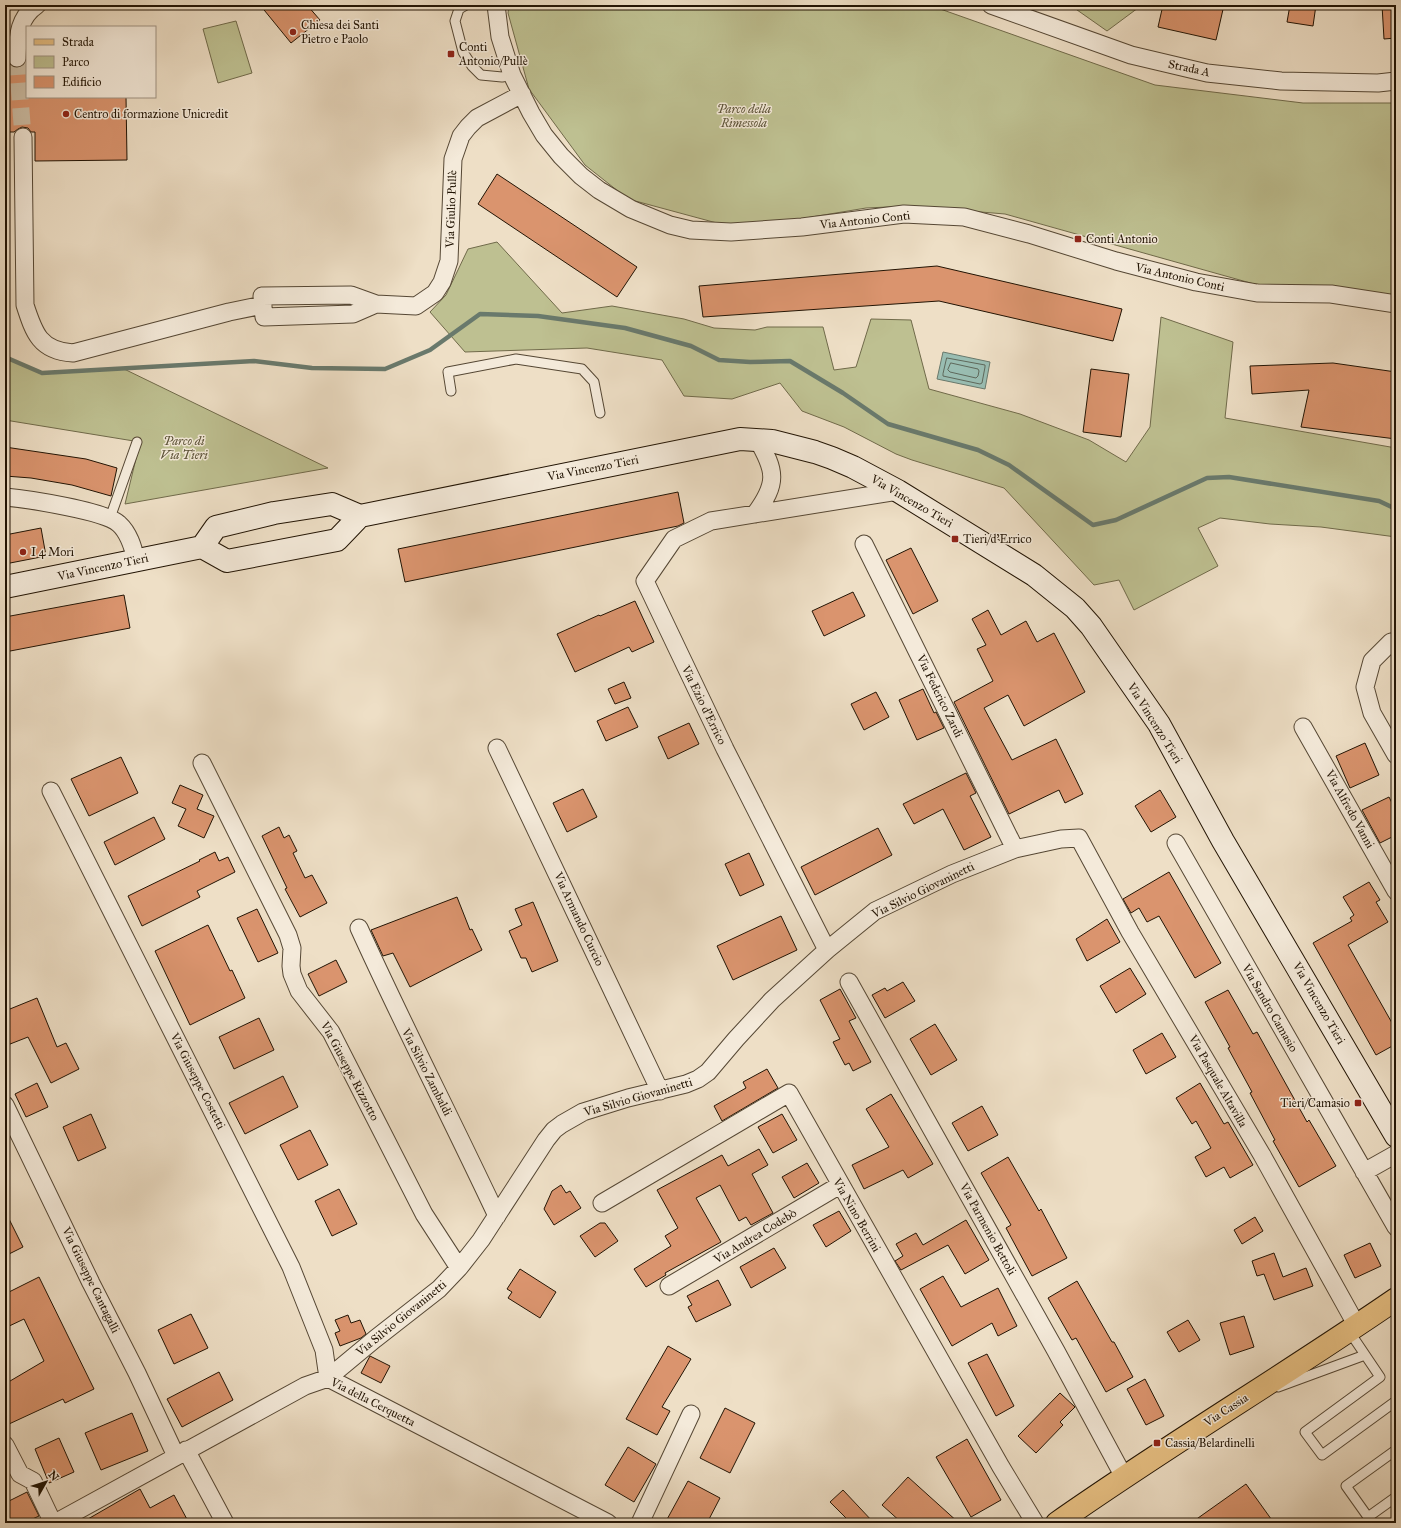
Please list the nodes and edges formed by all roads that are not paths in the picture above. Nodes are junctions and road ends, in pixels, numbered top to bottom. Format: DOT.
graph roads {
  1 [pos="37,5"];
  2 [pos="466,5"];
  3 [pos="496,5"];
  4 [pos="991,5"];
  5 [pos="17,58"];
  6 [pos="512,75"];
  7 [pos="1396,81"];
  8 [pos="522,94"];
  9 [pos="23,137"];
  10 [pos="1396,304"];
  11 [pos="452,391"];
  12 [pos="600,413"];
  13 [pos="756,439"];
  14 [pos="137,442"];
  15 [pos="898,491"];
  16 [pos="5,497"];
  17 [pos="328,504"];
  18 [pos="755,514"];
  19 [pos="360,516"];
  20 [pos="110,518"];
  21 [pos="224,525"];
  22 [pos="337,540"];
  23 [pos="864,544"];
  24 [pos="202,547"];
  25 [pos="136,560"];
  26 [pos="231,561"];
  27 [pos="5,587"];
  28 [pos="1396,642"];
  29 [pos="1303,727"];
  30 [pos="497,748"];
  31 [pos="1396,756"];
  32 [pos="202,763"];
  33 [pos="51,791"];
  34 [pos="1079,838"];
  35 [pos="1176,843"];
  36 [pos="1015,849"];
  37 [pos="1396,891"];
  38 [pos="358,928"];
  39 [pos="827,950"];
  40 [pos="849,982"];
  41 [pos="660,1091"];
  42 [pos="5,1105"];
  43 [pos="1396,1136"];
  44 [pos="1396,1154"];
  45 [pos="1364,1172"];
  46 [pos="840,1185"];
  47 [pos="602,1204"];
  48 [pos="496,1216"];
  49 [pos="1396,1227"];
  50 [pos="459,1268"];
  51 [pos="669,1286"];
  52 [pos="1396,1299"];
  53 [pos="1353,1329"];
  54 [pos="1365,1355"];
  55 [pos="328,1378"];
  56 [pos="1239,1402"];
  57 [pos="1396,1402"];
  58 [pos="691,1414"];
  59 [pos="5,1445"];
  60 [pos="1396,1450"];
  61 [pos="181,1453"];
  62 [pos="1124,1477"];
  63 [pos="1396,1497"];
  64 [pos="54,1523"];
  65 [pos="225,1523"];
  66 [pos="608,1523"];
  67 [pos="640,1523"];
  68 [pos="1035,1523"];
  69 [pos="1057,1523"];
  1 -- 5 [label="street"];
  2 -- 6 [label="lane"];
  3 -- 6 [label="street, Via Antonio Conti"];
  4 -- 7 [label="street, Strada A"];
  6 -- 8 [label="street, Via Antonio Conti"];
  8 -- 9 [label="street, Via Giulio Pullè"];
  8 -- 10 [label="street, Via Antonio Conti"];
  11 -- 12 [label="lane"];
  13 -- 15 [label="street, Via Vincenzo Tieri"];
  13 -- 18 [label="street"];
  13 -- 19 [label="street, Via Vincenzo Tieri"];
  14 -- 20 [label="lane"];
  15 -- 18 [label="street, Via Ezio d'Errico"];
  15 -- 43 [label="street, Via Vincenzo Tieri"];
  16 -- 20 [label="street"];
  17 -- 19 [label="street"];
  17 -- 21 [label="street"];
  17 -- 22 [label="street"];
  18 -- 39 [label="street, Via Ezio d'Errico"];
  19 -- 22 [label="street"];
  20 -- 25 [label="street"];
  21 -- 24 [label="street"];
  21 -- 26 [label="street"];
  22 -- 26 [label="street"];
  23 -- 36 [label="street, Via Federico Zardi"];
  24 -- 25 [label="street, Via Vincenzo Tieri"];
  24 -- 26 [label="street"];
  25 -- 27 [label="street, Via Vincenzo Tieri"];
  28 -- 31 [label="street"];
  29 -- 37 [label="street, Via Alfredo Vanni"];
  30 -- 41 [label="street, Via Armando Curcio"];
  32 -- 50 [label="street, Via Giuseppe Rizzotto"];
  33 -- 55 [label="street, Via Giuseppe Costetti"];
  34 -- 36 [label="street, Via Silvio Giovaninetti"];
  34 -- 53 [label="street, Via Pasquale Altavilla"];
  35 -- 45 [label="street, Via Sandro Camasio"];
  36 -- 39 [label="street, Via Silvio Giovaninetti"];
  38 -- 48 [label="street, Via Silvio Zambaldi"];
  39 -- 41 [label="street, Via Silvio Giovaninetti"];
  40 -- 62 [label="street, Via Parmenio Bettoli"];
  41 -- 48 [label="street, Via Silvio Giovaninetti"];
  42 -- 61 [label="street, Via Giuseppe Cantagalli"];
  44 -- 45 [label="street"];
  45 -- 49 [label="street, Via Sandro Camasio"];
  46 -- 47 [label="street, Via Nino Berrini"];
  46 -- 51 [label="street, Via Andrea Codebò"];
  46 -- 68 [label="street, Via Nino Berrini"];
  48 -- 50 [label="street, Via Silvio Giovaninetti"];
  50 -- 55 [label="street, Via Silvio Giovaninetti"];
  52 -- 53 [label="main road, Via Cassia"];
  53 -- 54 [label="lane"];
  53 -- 56 [label="main road, Via Cassia"];
  54 -- 56 [label="lane"];
  54 -- 57 [label="lane"];
  55 -- 61 [label="street, Via della Cerquetta"];
  55 -- 66 [label="street, Via della Cerquetta"];
  56 -- 62 [label="main road, Via Cassia"];
  58 -- 67 [label="street"];
  59 -- 64 [label="street"];
  60 -- 63 [label="lane"];
  61 -- 64 [label="street, Via della Cerquetta"];
  61 -- 65 [label="street, Via Giuseppe Cantagalli"];
  62 -- 69 [label="main road, Via Cassia"];
}
